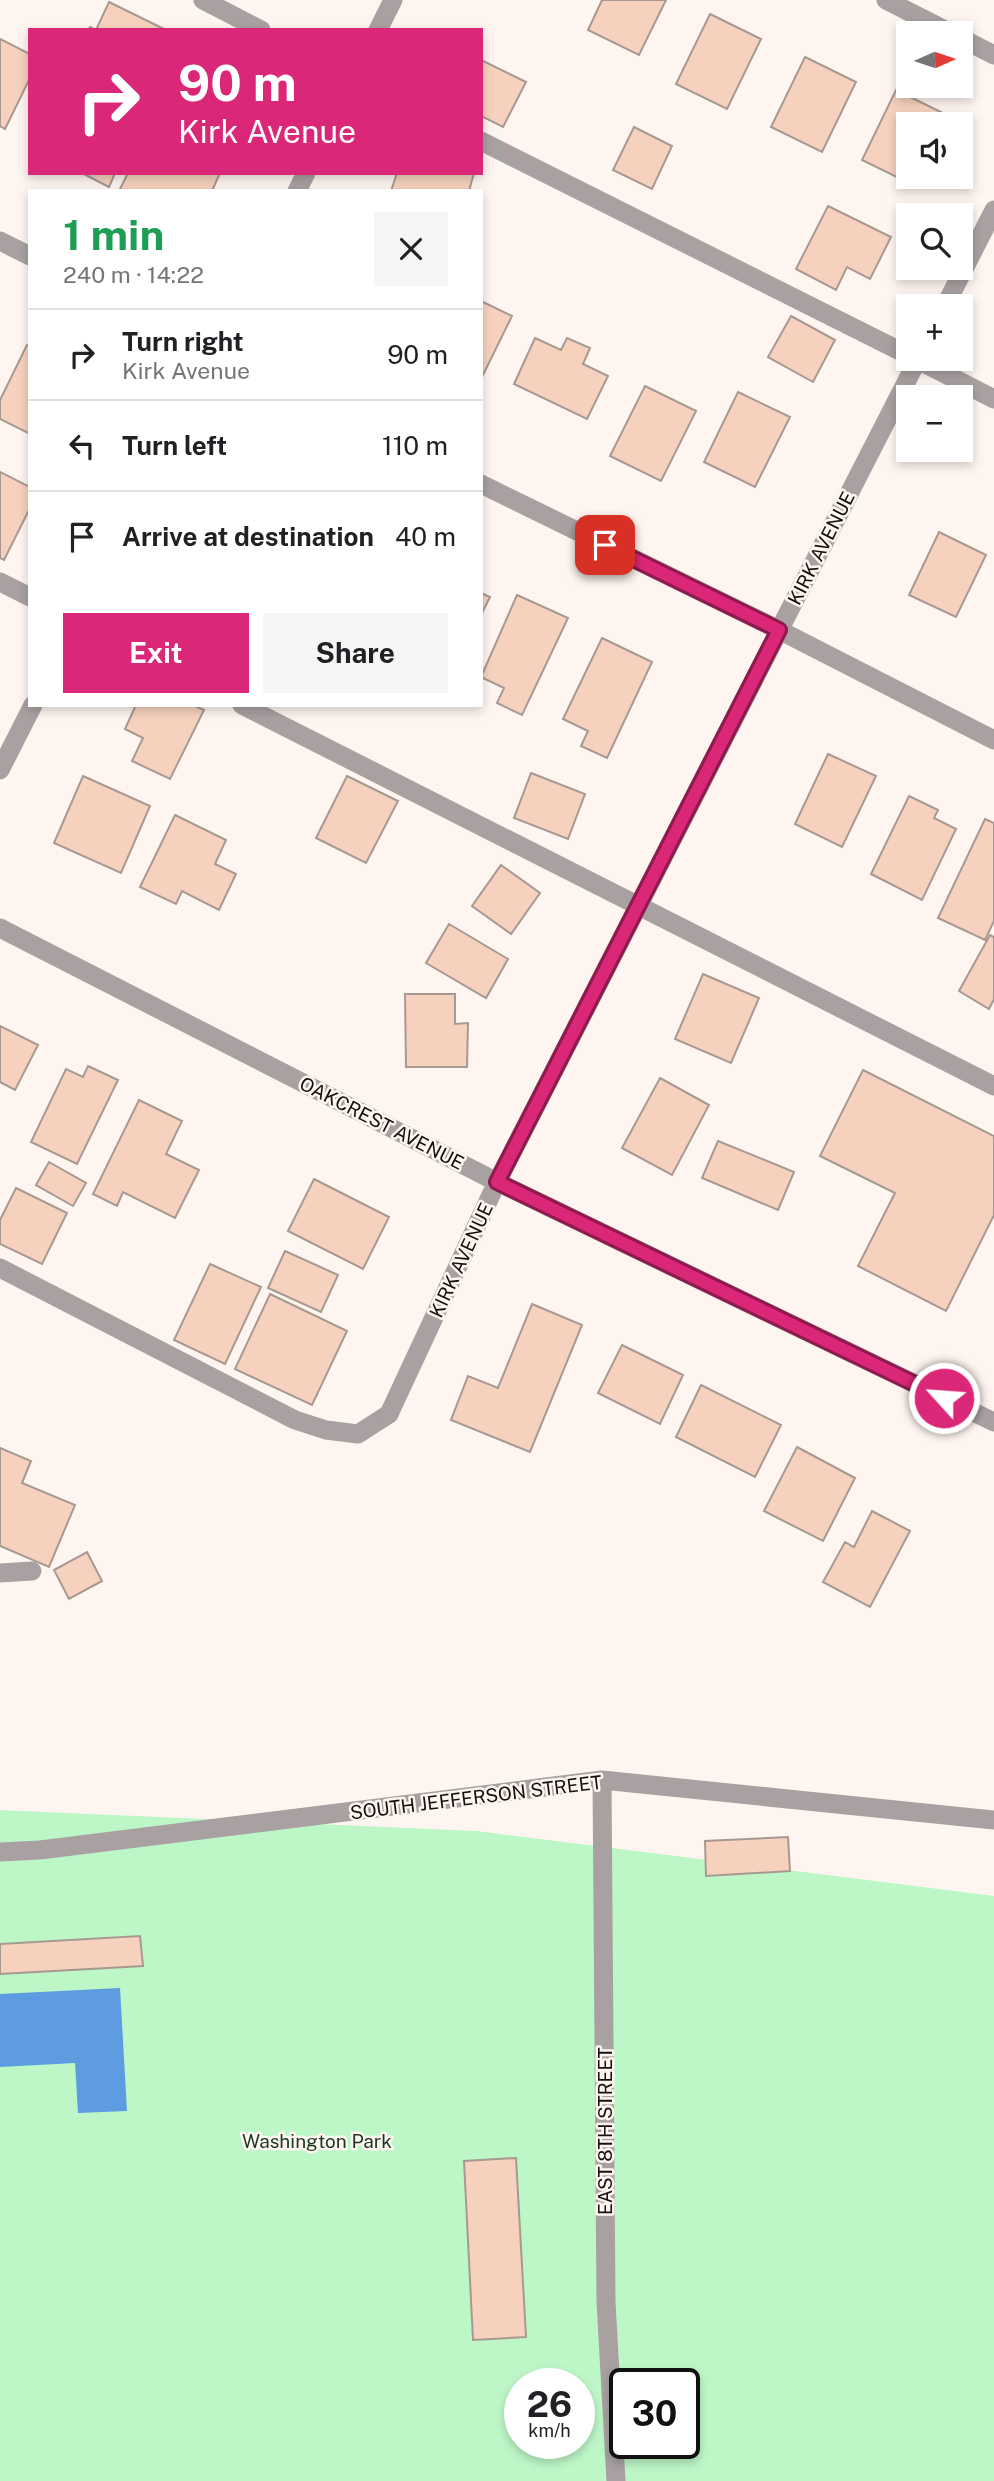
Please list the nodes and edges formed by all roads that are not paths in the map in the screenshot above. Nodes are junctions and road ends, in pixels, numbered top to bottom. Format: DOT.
graph roads {
  1 [pos="203,0"];
  2 [pos="393,0"];
  3 [pos="887,0"];
  4 [pos="928,21"];
  5 [pos="257,28"];
  6 [pos="379,28"];
  7 [pos="973,44"];
  8 [pos="994,55"];
  9 [pos="483,142"];
  10 [pos="994,211"];
  11 [pos="0,241"];
  12 [pos="28,255"];
  13 [pos="951,294"];
  14 [pos="896,349"];
  15 [pos="911,371"];
  16 [pos="940,371"];
  17 [pos="994,399"];
  18 [pos="483,485"];
  19 [pos="0,582"];
  20 [pos="28,596"];
  21 [pos="779,630"];
  22 [pos="32,707"];
  23 [pos="246,707"];
  24 [pos="994,740"];
  25 [pos="0,770"];
  26 [pos="638,908"];
  27 [pos="0,928"];
  28 [pos="994,1086"];
  29 [pos="497,1182"];
  30 [pos="0,1268"];
  31 [pos="994,1422"];
  32 [pos="32,1571"];
  33 [pos="0,1573"];
  34 [pos="602,1780"];
  35 [pos="994,1820"];
  36 [pos="0,1852"];
  37 [pos="616,2481"];
  1 -- 5 [label="street"];
  2 -- 6 [label="street"];
  3 -- 4 [label="street"];
  7 -- 8 [label="street"];
  9 -- 14 [label="street"];
  10 -- 13 [label="street"];
  11 -- 12 [label="street"];
  15 -- 21 [label="street, KIRK AVENUE"];
  16 -- 17 [label="street"];
  18 -- 21 [label="street"];
  19 -- 20 [label="street"];
  21 -- 24 [label="street"];
  21 -- 26 [label="street, KIRK AVENUE"];
  22 -- 25 [label="street"];
  23 -- 26 [label="street"];
  26 -- 28 [label="street"];
  26 -- 29 [label="street, KIRK AVENUE"];
  27 -- 29 [label="street, OAKCREST AVENUE"];
  29 -- 30 [label="street, KIRK AVENUE"];
  29 -- 31 [label="street, OAKCREST AVENUE"];
  32 -- 33 [label="street"];
  34 -- 35 [label="street, SOUTH JEFFERSON STREET"];
  34 -- 36 [label="street, SOUTH JEFFERSON STREET"];
  34 -- 37 [label="street, EAST 8TH STREET"];
}
